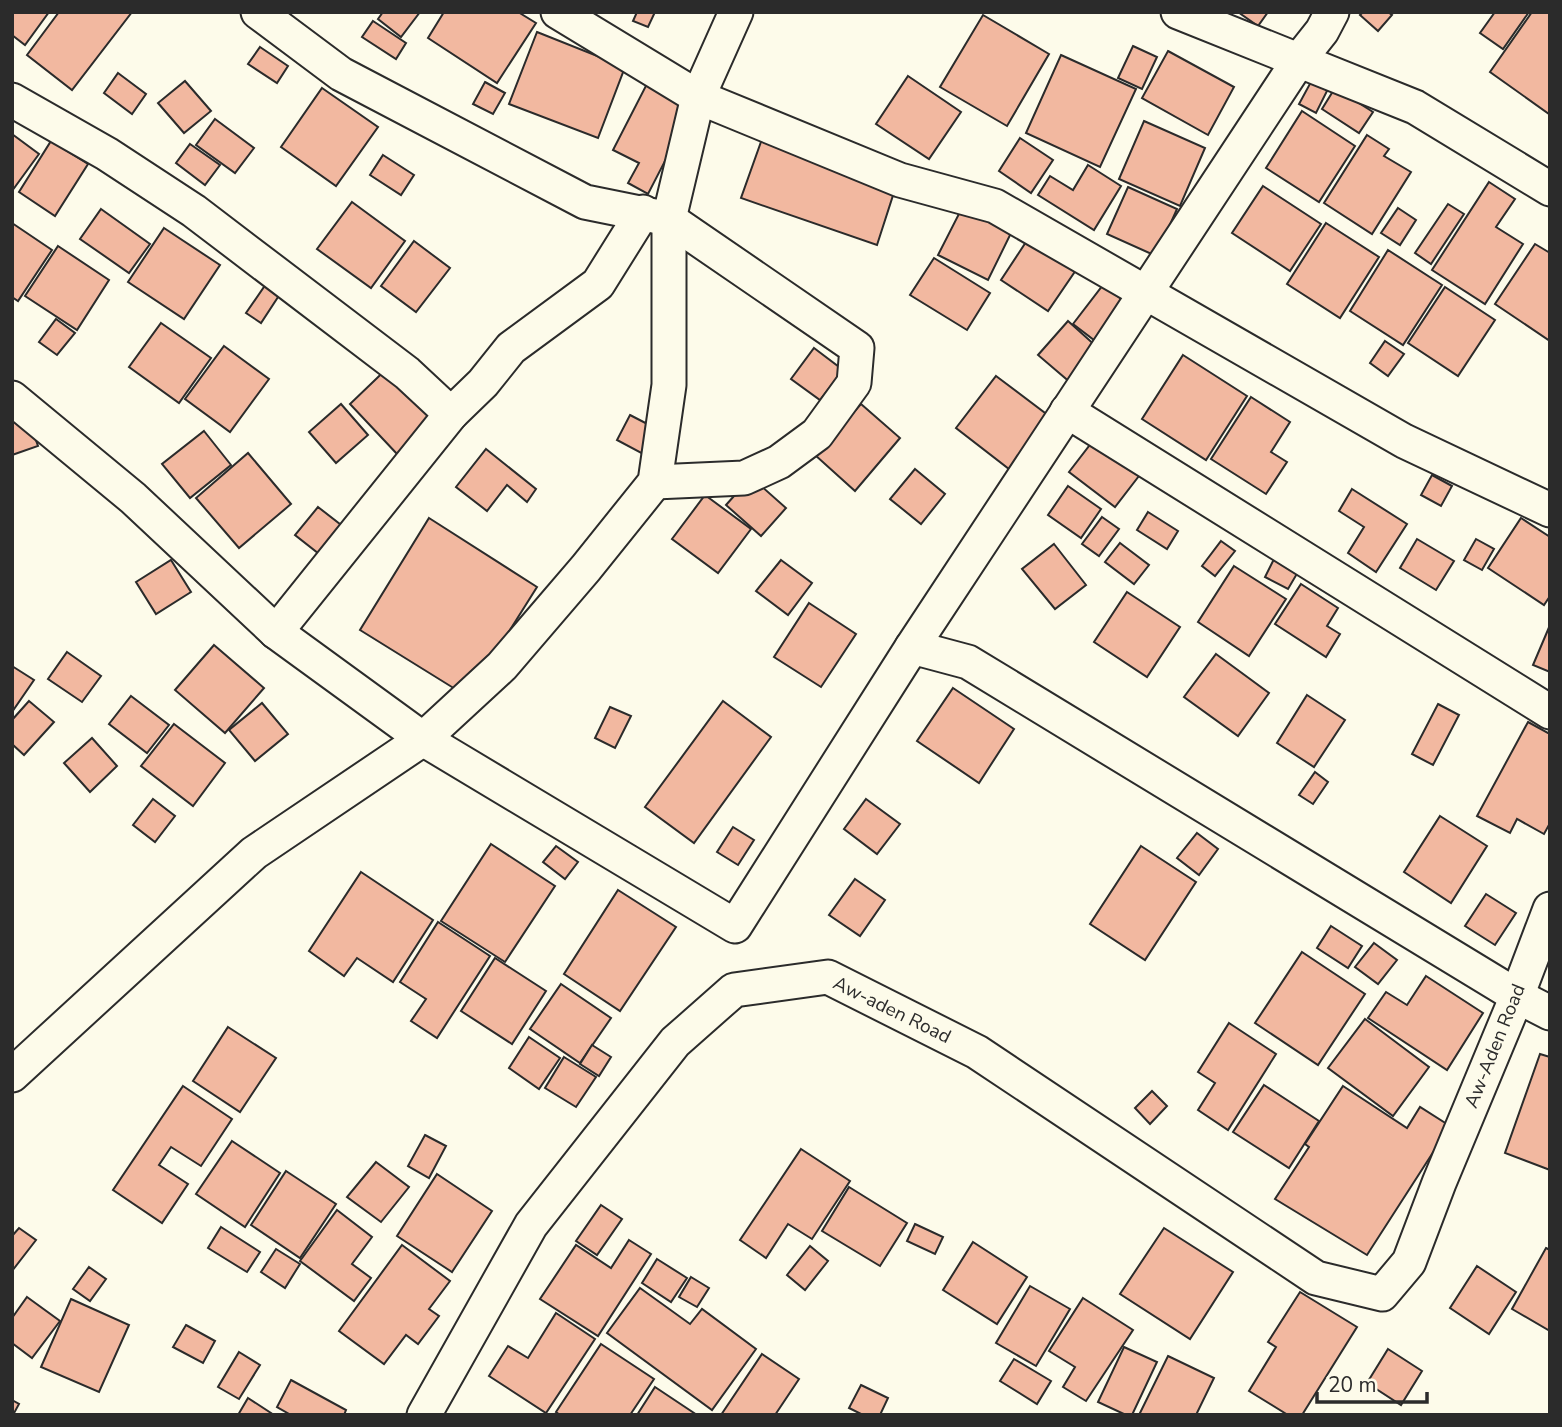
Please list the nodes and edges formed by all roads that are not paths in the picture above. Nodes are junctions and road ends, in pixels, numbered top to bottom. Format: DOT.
graph roads {
  1 [pos="258,12"];
  2 [pos="558,12"];
  3 [pos="736,12"];
  4 [pos="1178,12"];
  5 [pos="1332,12"];
  6 [pos="1299,60"];
  7 [pos="698,97"];
  8 [pos="12,100"];
  9 [pos="1550,190"];
  10 [pos="656,215"];
  11 [pos="1146,293"];
  12 [pos="12,398"];
  13 [pos="1067,411"];
  14 [pos="451,414"];
  15 [pos="655,482"];
  16 [pos="1550,510"];
  17 [pos="276,632"];
  18 [pos="912,648"];
  19 [pos="1550,712"];
  20 [pos="423,739"];
  21 [pos="1550,909"];
  22 [pos="1517,996"];
  23 [pos="1550,1013"];
  24 [pos="12,1075"];
  25 [pos="1438,1183"];
  26 [pos="424,1415"];
  1 -- 10 [label="street"];
  2 -- 7 [label="street"];
  3 -- 7 [label="street"];
  4 -- 6 [label="street"];
  5 -- 6 [label="street"];
  6 -- 9 [label="street"];
  6 -- 11 [label="street"];
  7 -- 10 [label="street"];
  7 -- 11 [label="street"];
  8 -- 14 [label="street"];
  10 -- 14 [label="street"];
  10 -- 15 [label="street"];
  10 -- 15 [label="street"];
  11 -- 13 [label="street"];
  11 -- 16 [label="street"];
  12 -- 17 [label="street"];
  13 -- 18 [label="street"];
  13 -- 19 [label="street"];
  14 -- 17 [label="street"];
  15 -- 20 [label="street"];
  17 -- 20 [label="street"];
  18 -- 20 [label="street"];
  18 -- 22 [label="street"];
  20 -- 24 [label="street"];
  21 -- 22 [label="street, Aw-Aden Road"];
  22 -- 23 [label="street"];
  22 -- 25 [label="street, Aw-Aden Road"];
  25 -- 26 [label="street, Aw-aden Road"];
}
